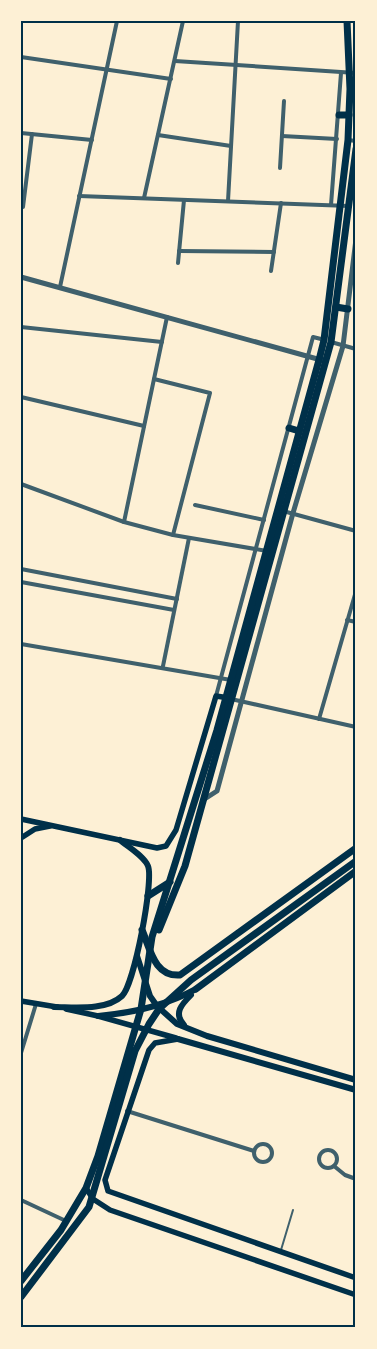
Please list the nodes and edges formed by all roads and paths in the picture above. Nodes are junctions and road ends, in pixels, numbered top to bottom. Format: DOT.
graph roads {
  1 [pos="117,21"];
  2 [pos="183,21"];
  3 [pos="238,21"];
  4 [pos="347,21"];
  5 [pos="21,57"];
  6 [pos="174,61"];
  7 [pos="236,66"];
  8 [pos="107,70"];
  9 [pos="341,73"];
  10 [pos="353,73"];
  11 [pos="171,79"];
  12 [pos="353,89"];
  13 [pos="284,101"];
  14 [pos="339,115"];
  15 [pos="349,115"];
  16 [pos="21,133"];
  17 [pos="32,134"];
  18 [pos="158,135"];
  19 [pos="282,136"];
  20 [pos="337,138"];
  21 [pos="92,140"];
  22 [pos="352,140"];
  23 [pos="231,146"];
  24 [pos="356,149"];
  25 [pos="280,168"];
  26 [pos="80,196"];
  27 [pos="144,198"];
  28 [pos="184,200"];
  29 [pos="228,201"];
  30 [pos="281,203"];
  31 [pos="331,205"];
  32 [pos="345,205"];
  33 [pos="23,207"];
  34 [pos="356,239"];
  35 [pos="179,251"];
  36 [pos="274,252"];
  37 [pos="178,263"];
  38 [pos="271,271"];
  39 [pos="21,277"];
  40 [pos="60,287"];
  41 [pos="336,307"];
  42 [pos="348,309"];
  43 [pos="167,317"];
  44 [pos="21,327"];
  45 [pos="328,341"];
  46 [pos="162,342"];
  47 [pos="343,346"];
  48 [pos="356,349"];
  49 [pos="308,357"];
  50 [pos="323,361"];
  51 [pos="154,379"];
  52 [pos="21,397"];
  53 [pos="144,426"];
  54 [pos="289,428"];
  55 [pos="299,431"];
  56 [pos="22,486"];
  57 [pos="195,505"];
  58 [pos="281,510"];
  59 [pos="293,514"];
  60 [pos="264,520"];
  61 [pos="124,522"];
  62 [pos="356,532"];
  63 [pos="173,535"];
  64 [pos="189,538"];
  65 [pos="256,549"];
  66 [pos="266,551"];
  67 [pos="274,552"];
  68 [pos="21,569"];
  69 [pos="21,582"];
  70 [pos="356,591"];
  71 [pos="177,599"];
  72 [pos="174,610"];
  73 [pos="348,620"];
  74 [pos="356,622"];
  75 [pos="21,644"];
  76 [pos="163,666"];
  77 [pos="222,678"];
  78 [pos="234,680"];
  79 [pos="216,696"];
  80 [pos="228,698"];
  81 [pos="243,701"];
  82 [pos="319,719"];
  83 [pos="356,727"];
  84 [pos="203,800"];
  85 [pos="21,819"];
  86 [pos="52,825"];
  87 [pos="21,838"];
  88 [pos="120,840"];
  89 [pos="356,848"];
  90 [pos="356,861"];
  91 [pos="185,866"];
  92 [pos="356,871"];
  93 [pos="148,896"];
  94 [pos="142,930"];
  95 [pos="151,951"];
  96 [pos="137,956"];
  97 [pos="196,989"];
  98 [pos="21,1001"];
  99 [pos="36,1004"];
  100 [pos="157,1006"];
  101 [pos="54,1007"];
  102 [pos="98,1016"];
  103 [pos="188,1030"];
  104 [pos="178,1039"];
  105 [pos="21,1053"];
  106 [pos="306,1066"];
  107 [pos="303,1075"];
  108 [pos="356,1080"];
  109 [pos="356,1090"];
  110 [pos="126,1111"];
  111 [pos="254,1151"];
  112 [pos="101,1156"];
  113 [pos="334,1166"];
  114 [pos="356,1179"];
  115 [pos="86,1188"];
  116 [pos="93,1199"];
  117 [pos="21,1200"];
  118 [pos="294,1210"];
  119 [pos="66,1221"];
  120 [pos="280,1251"];
  121 [pos="356,1278"];
  122 [pos="21,1281"];
  123 [pos="356,1295"];
  124 [pos="21,1297"];
  1 -- 8 [label="street"];
  2 -- 6 [label="street"];
  3 -- 7 [label="street"];
  4 -- 10 [label="highway"];
  5 -- 8 [label="street"];
  6 -- 7 [label="street"];
  6 -- 11 [label="street"];
  7 -- 9 [label="street"];
  7 -- 23 [label="street"];
  8 -- 11 [label="street"];
  8 -- 21 [label="street"];
  9 -- 10 [label="street"];
  9 -- 14 [label="street"];
  10 -- 12 [label="highway"];
  11 -- 18 [label="street"];
  12 -- 15 [label="highway"];
  13 -- 19 [label="street"];
  14 -- 15 [label="highway"];
  14 -- 20 [label="street"];
  15 -- 22 [label="highway"];
  16 -- 17 [label="street"];
  17 -- 21 [label="street"];
  17 -- 33 [label="street"];
  18 -- 23 [label="street"];
  18 -- 27 [label="street"];
  19 -- 20 [label="street"];
  19 -- 25 [label="street"];
  20 -- 31 [label="street"];
  21 -- 26 [label="street"];
  22 -- 32 [label="highway"];
  23 -- 29 [label="street"];
  24 -- 32 [label="highway"];
  26 -- 27 [label="street"];
  26 -- 40 [label="street"];
  27 -- 28 [label="street"];
  28 -- 29 [label="street"];
  28 -- 35 [label="street"];
  29 -- 30 [label="street"];
  30 -- 31 [label="street"];
  30 -- 36 [label="street"];
  31 -- 32 [label="street"];
  32 -- 41 [label="highway"];
  32 -- 45 [label="highway"];
  34 -- 42 [label="street"];
  35 -- 36 [label="street"];
  35 -- 37 [label="street"];
  36 -- 38 [label="street"];
  39 -- 40 [label="street"];
  40 -- 43 [label="street"];
  41 -- 42 [label="highway"];
  41 -- 45 [label="highway"];
  42 -- 47 [label="street"];
  43 -- 46 [label="street"];
  43 -- 49 [label="street"];
  44 -- 46 [label="street"];
  45 -- 47 [label="street"];
  45 -- 49 [label="street"];
  45 -- 50 [label="highway"];
  46 -- 51 [label="street"];
  47 -- 48 [label="street"];
  47 -- 59 [label="street"];
  49 -- 50 [label="street"];
  49 -- 54 [label="street"];
  50 -- 55 [label="highway"];
  50 -- 58 [label="highway"];
  51 -- 53 [label="street"];
  51 -- 63 [label="street"];
  52 -- 53 [label="street"];
  53 -- 61 [label="street"];
  54 -- 55 [label="highway"];
  54 -- 60 [label="street"];
  55 -- 58 [label="highway"];
  56 -- 61 [label="street"];
  57 -- 60 [label="street"];
  58 -- 59 [label="street"];
  58 -- 66 [label="highway"];
  58 -- 67 [label="highway"];
  59 -- 62 [label="street"];
  59 -- 81 [label="street"];
  60 -- 65 [label="street"];
  61 -- 63 [label="street"];
  63 -- 64 [label="street"];
  64 -- 65 [label="street"];
  64 -- 71 [label="street"];
  65 -- 66 [label="street"];
  65 -- 77 [label="street"];
  66 -- 67 [label="street"];
  66 -- 78 [label="highway"];
  67 -- 78 [label="highway"];
  68 -- 71 [label="street"];
  69 -- 72 [label="street"];
  70 -- 73 [label="street"];
  71 -- 72 [label="street"];
  72 -- 76 [label="street"];
  73 -- 74 [label="street"];
  73 -- 82 [label="street"];
  75 -- 76 [label="street"];
  76 -- 77 [label="street"];
  77 -- 78 [label="street"];
  77 -- 79 [label="street"];
  78 -- 80 [label="highway"];
  79 -- 80 [label="main road"];
  79 -- 88 [label="main road"];
  80 -- 81 [label="street"];
  80 -- 84 [label="highway"];
  80 -- 112 [label="highway"];
  81 -- 82 [label="street"];
  81 -- 84 [label="street"];
  82 -- 83 [label="street"];
  84 -- 91 [label="highway"];
  85 -- 86 [label="main road"];
  86 -- 87 [label="main road"];
  86 -- 88 [label="main road"];
  88 -- 93 [label="main road"];
  89 -- 95 [label="highway"];
  90 -- 112 [label="highway"];
  91 -- 93 [label="highway"];
  91 -- 95 [label="highway"];
  92 -- 97 [label="highway"];
  93 -- 94 [label="main road"];
  94 -- 95 [label="highway"];
  94 -- 96 [label="main road"];
  96 -- 100 [label="main road"];
  96 -- 101 [label="main road"];
  97 -- 100 [label="main road"];
  97 -- 103 [label="main road"];
  98 -- 99 [label="main road"];
  99 -- 101 [label="main road"];
  99 -- 105 [label="street"];
  100 -- 102 [label="main road"];
  100 -- 103 [label="main road"];
  101 -- 102 [label="main road"];
  102 -- 104 [label="main road"];
  103 -- 106 [label="main road"];
  104 -- 107 [label="main road"];
  104 -- 110 [label="main road"];
  106 -- 107 [label="main road"];
  106 -- 108 [label="main road"];
  107 -- 109 [label="main road"];
  110 -- 111 [label="street"];
  110 -- 120 [label="main road"];
  111 -- 111 [label="street"];
  112 -- 115 [label="highway"];
  112 -- 116 [label="highway"];
  113 -- 113 [label="street"];
  113 -- 114 [label="street"];
  115 -- 116 [label="main road"];
  115 -- 119 [label="highway"];
  116 -- 123 [label="main road"];
  116 -- 124 [label="highway"];
  117 -- 119 [label="street"];
  118 -- 120 [label="lane"];
  119 -- 122 [label="highway"];
  120 -- 121 [label="main road"];
}
